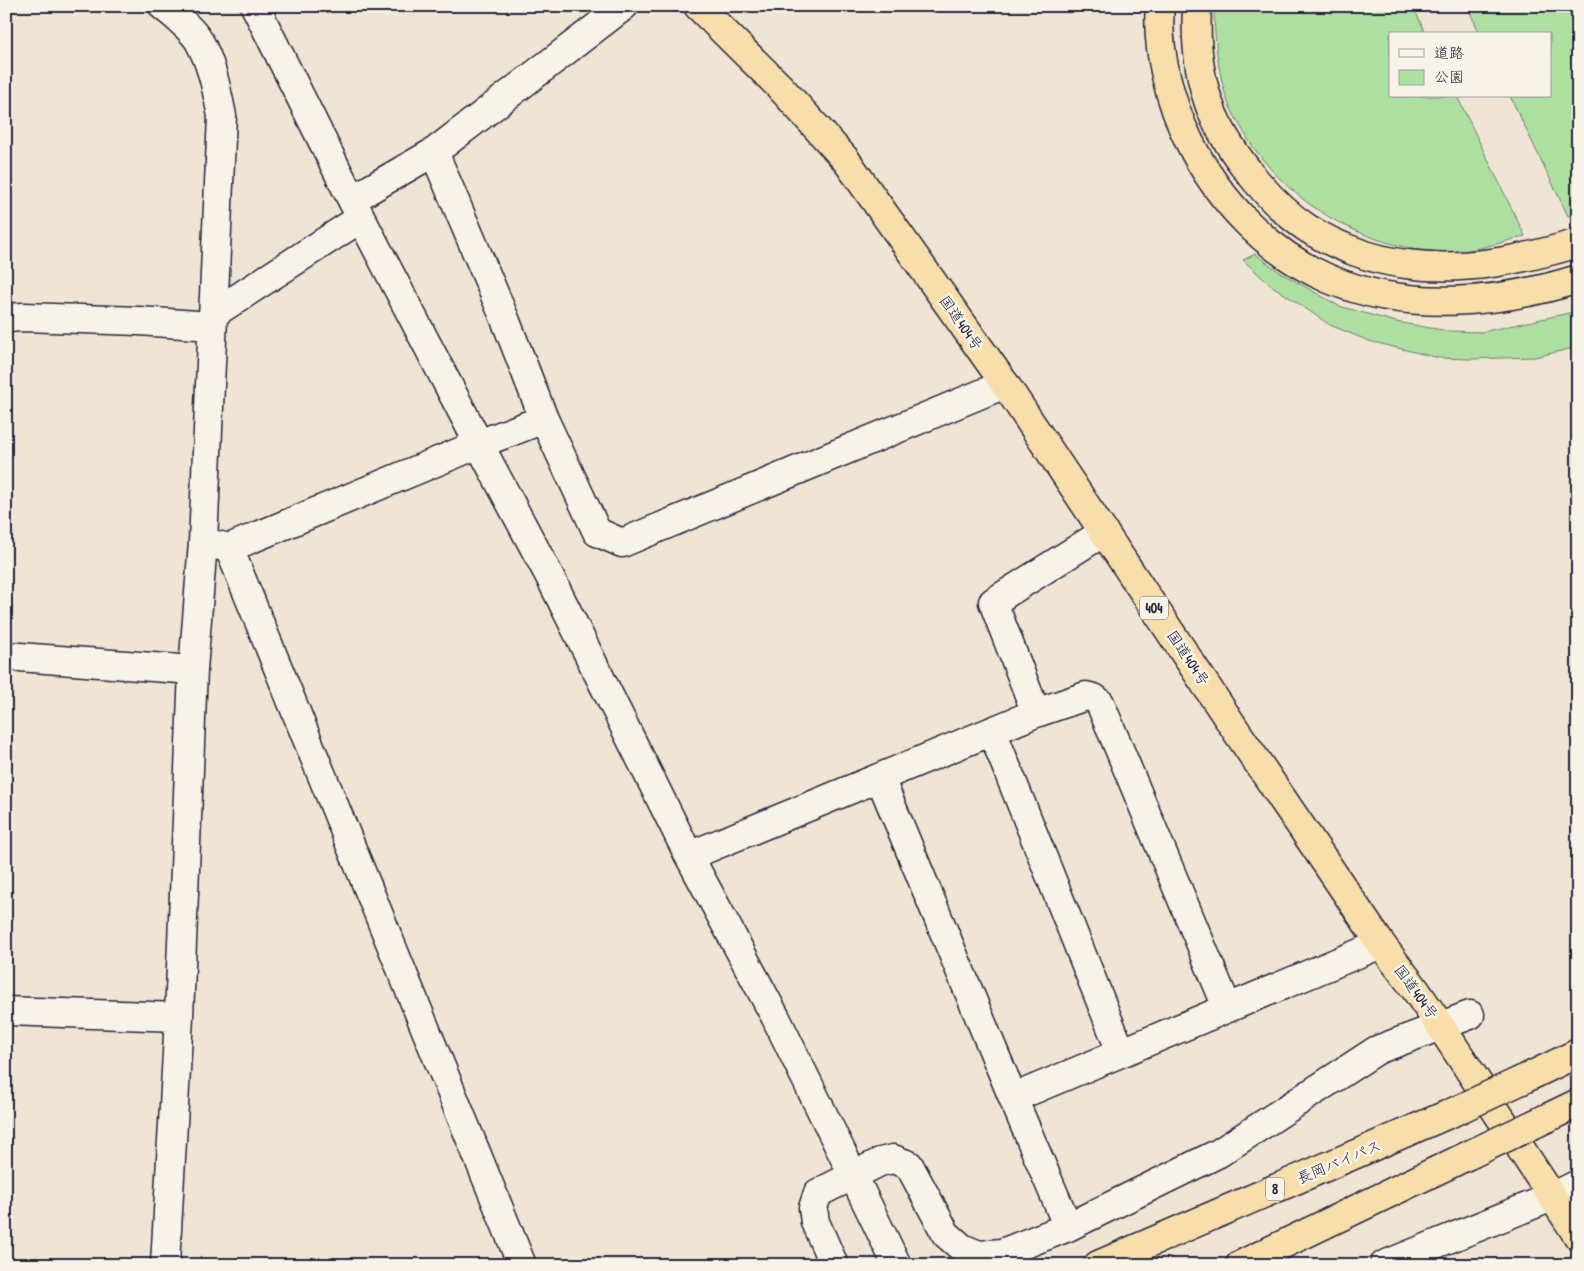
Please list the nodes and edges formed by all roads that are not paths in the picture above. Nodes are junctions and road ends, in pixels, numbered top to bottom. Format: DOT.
graph roads {
  1 [pos="163,6"];
  2 [pos="255,6"];
  3 [pos="624,6"];
  4 [pos="698,6"];
  5 [pos="1160,6"];
  6 [pos="1196,6"];
  7 [pos="434,152"];
  8 [pos="357,209"];
  9 [pos="1578,243"];
  10 [pos="1578,279"];
  11 [pos="6,318"];
  12 [pos="213,320"];
  13 [pos="1005,384"];
  14 [pos="544,419"];
  15 [pos="479,444"];
  16 [pos="1104,532"];
  17 [pos="203,542"];
  18 [pos="229,548"];
  19 [pos="6,656"];
  20 [pos="193,670"];
  21 [pos="1036,713"];
  22 [pos="992,731"];
  23 [pos="880,778"];
  24 [pos="689,856"];
  25 [pos="1381,944"];
  26 [pos="1227,1008"];
  27 [pos="6,1011"];
  28 [pos="1470,1015"];
  29 [pos="179,1017"];
  30 [pos="1441,1027"];
  31 [pos="1121,1052"];
  32 [pos="1578,1053"];
  33 [pos="1012,1098"];
  34 [pos="1578,1103"];
  35 [pos="854,1176"];
  36 [pos="1578,1184"];
  37 [pos="1552,1197"];
  38 [pos="1068,1226"];
  39 [pos="1578,1236"];
  40 [pos="165,1265"];
  41 [pos="522,1265"];
  42 [pos="834,1265"];
  43 [pos="896,1265"];
  44 [pos="1098,1265"];
  45 [pos="1240,1265"];
  46 [pos="1384,1265"];
  1 -- 12 [label="street"];
  2 -- 8 [label="street"];
  3 -- 7 [label="street"];
  4 -- 13 [label="highway, 国道404号 / 404"];
  5 -- 10 [label="highway"];
  6 -- 9 [label="highway"];
  7 -- 8 [label="street"];
  7 -- 14 [label="street"];
  8 -- 12 [label="street"];
  8 -- 15 [label="street"];
  11 -- 12 [label="street"];
  12 -- 17 [label="street"];
  13 -- 14 [label="street"];
  13 -- 16 [label="highway, 国道404号 / 404"];
  14 -- 15 [label="street"];
  15 -- 18 [label="street"];
  15 -- 24 [label="street"];
  16 -- 21 [label="street"];
  16 -- 25 [label="highway, 国道404号 / 404"];
  17 -- 18 [label="street"];
  17 -- 20 [label="street"];
  18 -- 41 [label="street"];
  19 -- 20 [label="street"];
  20 -- 29 [label="street"];
  21 -- 22 [label="street"];
  21 -- 26 [label="street"];
  22 -- 23 [label="street"];
  22 -- 31 [label="street"];
  23 -- 24 [label="street"];
  23 -- 33 [label="street"];
  24 -- 35 [label="street"];
  25 -- 26 [label="street"];
  25 -- 30 [label="highway, 国道404号 / 404"];
  26 -- 31 [label="street"];
  27 -- 29 [label="street"];
  28 -- 30 [label="street"];
  29 -- 40 [label="street"];
  30 -- 37 [label="highway, 国道404号 / 404"];
  30 -- 38 [label="street"];
  31 -- 33 [label="street"];
  32 -- 44 [label="highway, 長岡バイパス / 8, bridge"];
  33 -- 38 [label="street"];
  34 -- 45 [label="highway, bridge"];
  35 -- 38 [label="street"];
  35 -- 42 [label="street"];
  35 -- 43 [label="street"];
  36 -- 37 [label="street"];
  37 -- 39 [label="highway, 国道404号 / 404"];
  37 -- 46 [label="street"];
}
